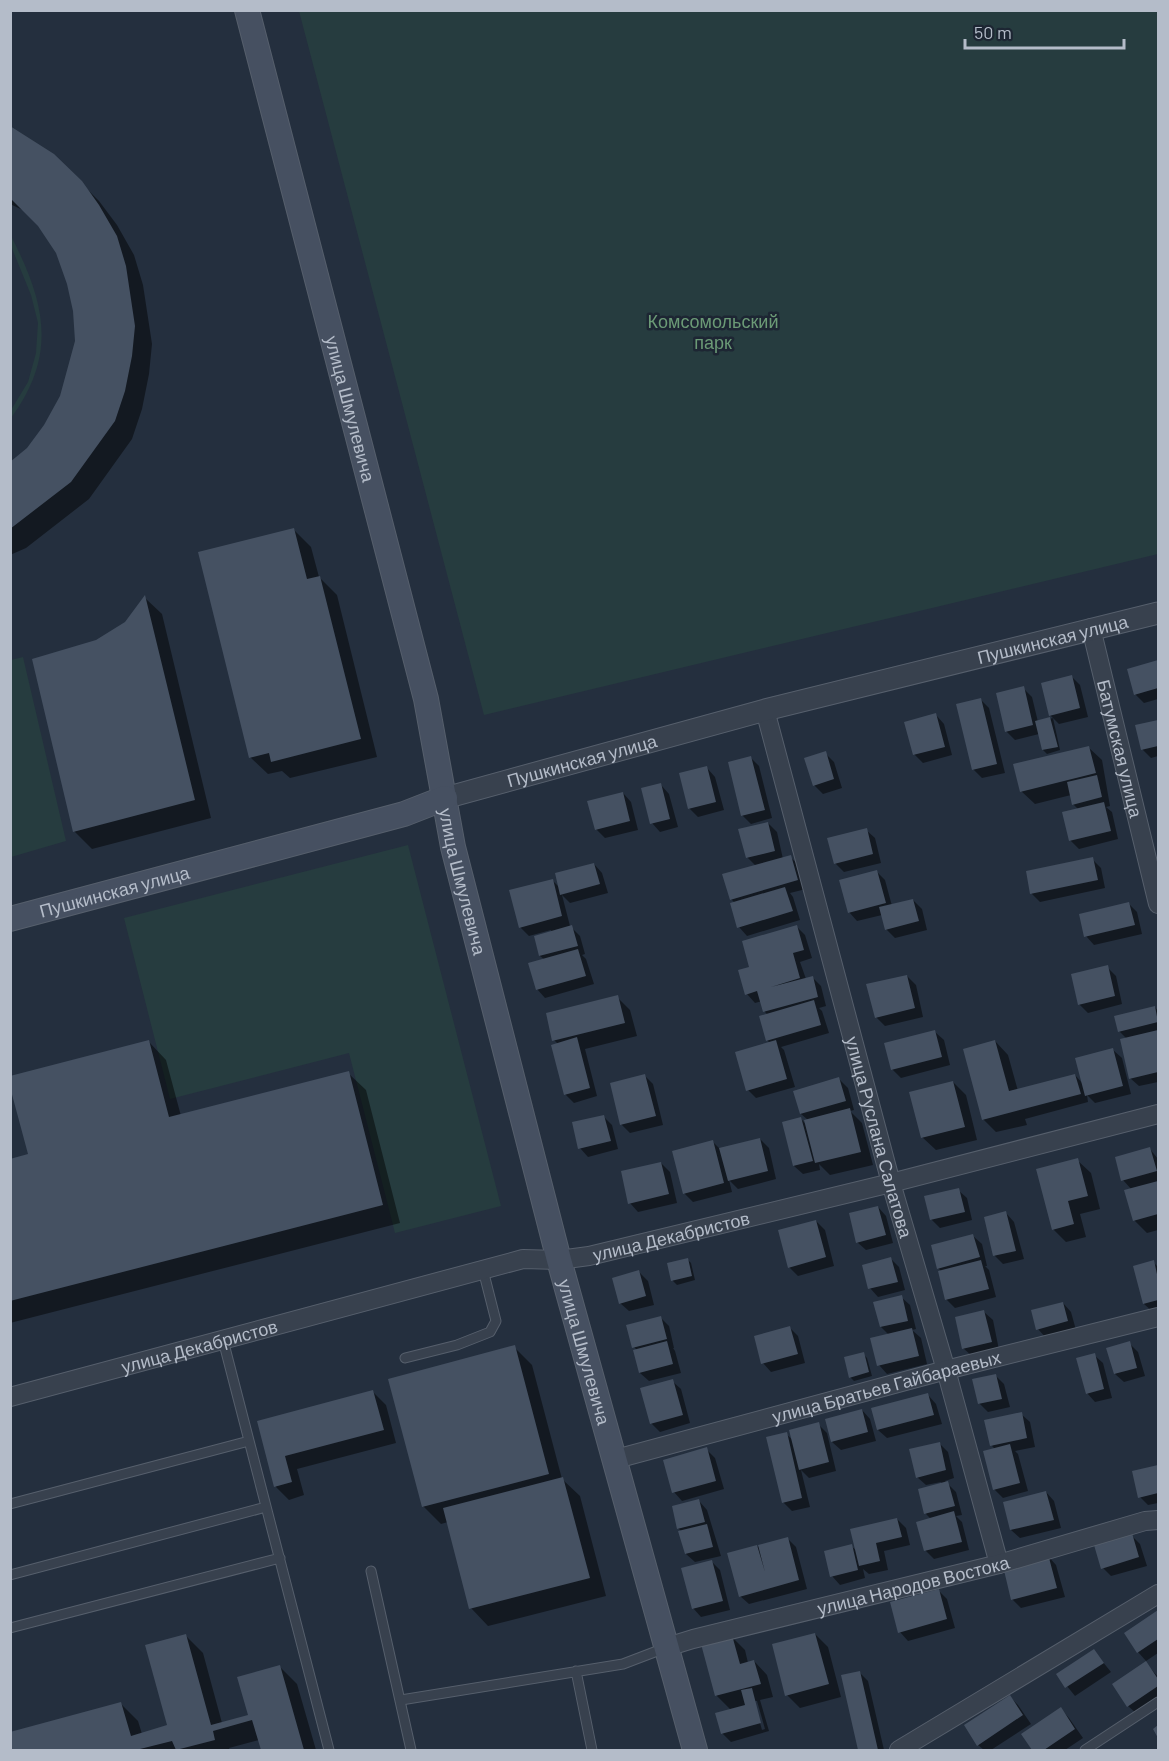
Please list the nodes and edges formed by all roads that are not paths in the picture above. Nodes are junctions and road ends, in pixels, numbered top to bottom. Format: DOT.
graph roads {
  1 [pos="247,10"];
  2 [pos="1158,613"];
  3 [pos="1091,628"];
  4 [pos="765,710"];
  5 [pos="445,798"];
  6 [pos="1158,904"];
  7 [pos="10,919"];
  8 [pos="1158,1114"];
  9 [pos="891,1183"];
  10 [pos="559,1260"];
  11 [pos="483,1270"];
  12 [pos="1158,1317"];
  13 [pos="223,1340"];
  14 [pos="405,1358"];
  15 [pos="946,1370"];
  16 [pos="10,1397"];
  17 [pos="249,1441"];
  18 [pos="616,1459"];
  19 [pos="10,1504"];
  20 [pos="266,1507"];
  21 [pos="1158,1520"];
  22 [pos="279,1558"];
  23 [pos="999,1564"];
  24 [pos="371,1571"];
  25 [pos="10,1575"];
  26 [pos="1158,1594"];
  27 [pos="10,1628"];
  28 [pos="667,1647"];
  29 [pos="576,1671"];
  30 [pos="401,1700"];
  31 [pos="1158,1701"];
  32 [pos="329,1750"];
  33 [pos="411,1750"];
  34 [pos="592,1750"];
  35 [pos="696,1750"];
  36 [pos="899,1750"];
  37 [pos="1085,1750"];
  1 -- 5 [label="main road, улица Шмулевича"];
  2 -- 3 [label="street, Пушкинская улица"];
  3 -- 4 [label="street, Пушкинская улица"];
  3 -- 6 [label="street, Батумская улица"];
  4 -- 5 [label="street, Пушкинская улица"];
  4 -- 9 [label="street, улица Руслана Салатова"];
  5 -- 7 [label="main road, Пушкинская улица"];
  5 -- 10 [label="main road, улица Шмулевича"];
  8 -- 9 [label="street, улица Декабристов"];
  9 -- 10 [label="street, улица Декабристов"];
  9 -- 15 [label="street, улица Руслана Салатова"];
  10 -- 11 [label="street, улица Декабристов"];
  10 -- 18 [label="main road, улица Шмулевича"];
  11 -- 13 [label="street, улица Декабристов"];
  11 -- 14 [label="lane"];
  12 -- 15 [label="street, улица Братьев Гайбараевых"];
  13 -- 16 [label="street, улица Декабристов"];
  13 -- 17 [label="lane"];
  15 -- 18 [label="street, улица Братьев Гайбараевых"];
  15 -- 23 [label="street, улица Руслана Салатова"];
  17 -- 19 [label="lane"];
  17 -- 20 [label="lane"];
  18 -- 28 [label="main road, улица Шмулевича"];
  20 -- 22 [label="lane"];
  20 -- 25 [label="lane"];
  21 -- 23 [label="street, улица Народов Востока"];
  22 -- 27 [label="lane"];
  22 -- 32 [label="lane"];
  23 -- 28 [label="street, улица Народов Востока"];
  24 -- 30 [label="lane"];
  26 -- 36 [label="street"];
  28 -- 29 [label="lane"];
  28 -- 35 [label="main road, улица Шмулевича"];
  29 -- 30 [label="lane"];
  29 -- 34 [label="lane"];
  30 -- 33 [label="lane"];
  31 -- 37 [label="lane"];
}
